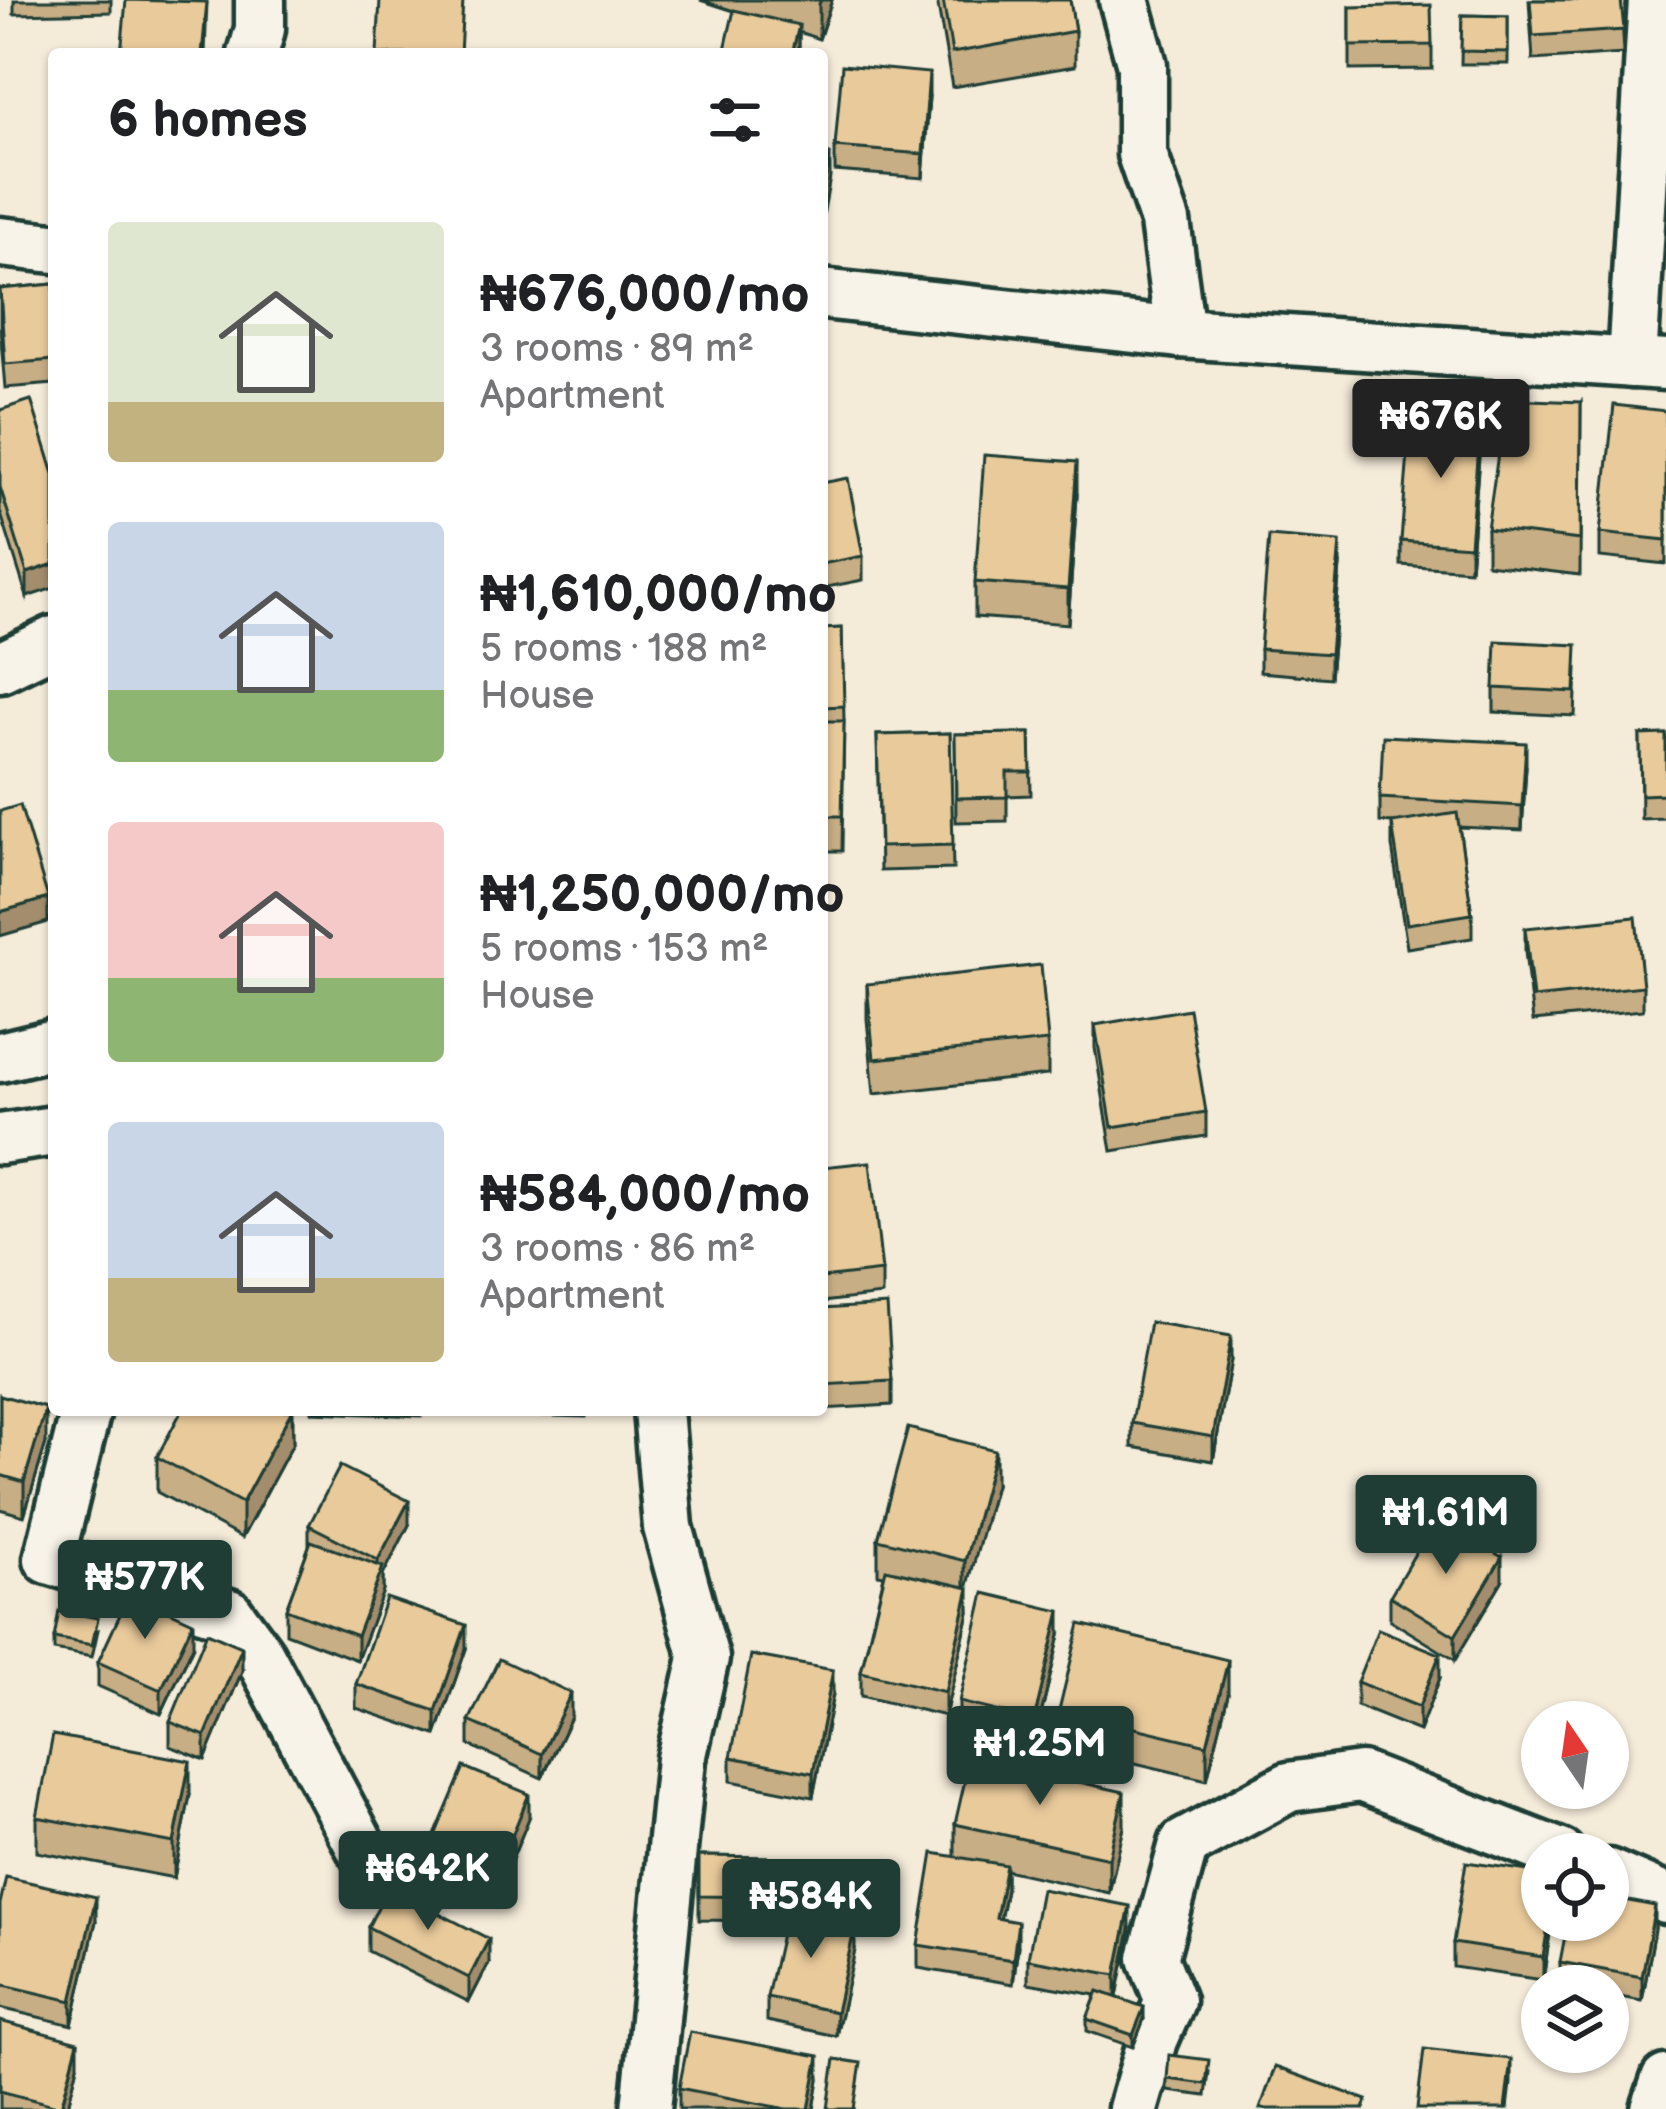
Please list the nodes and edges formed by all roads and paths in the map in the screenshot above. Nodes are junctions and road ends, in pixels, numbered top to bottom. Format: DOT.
graph roads {
  1 [pos="260,0"];
  2 [pos="1124,0"];
  3 [pos="1653,0"];
  4 [pos="255,48"];
  5 [pos="0,242"];
  6 [pos="48,247"];
  7 [pos="828,295"];
  8 [pos="1180,333"];
  9 [pos="1649,364"];
  10 [pos="48,643"];
  11 [pos="0,667"];
  12 [pos="48,1045"];
  13 [pos="0,1057"];
  14 [pos="48,1132"];
  15 [pos="0,1139"];
  16 [pos="84,1416"];
  17 [pos="659,1416"];
  18 [pos="1521,1839"];
  19 [pos="363,1851"];
  20 [pos="1629,1883"];
  21 [pos="1666,1899"];
  22 [pos="1666,2080"];
  23 [pos="646,2109"];
  24 [pos="1133,2109"];
  25 [pos="1656,2109"];
  1 -- 4 [label="street"];
  2 -- 8 [label="street"];
  3 -- 9 [label="street"];
  5 -- 6 [label="street"];
  7 -- 8 [label="street"];
  8 -- 9 [label="street"];
  10 -- 11 [label="street"];
  12 -- 13 [label="street"];
  14 -- 15 [label="street"];
  16 -- 19 [label="street"];
  17 -- 23 [label="street"];
  18 -- 24 [label="street"];
  20 -- 21 [label="street"];
  22 -- 25 [label="street"];
}
